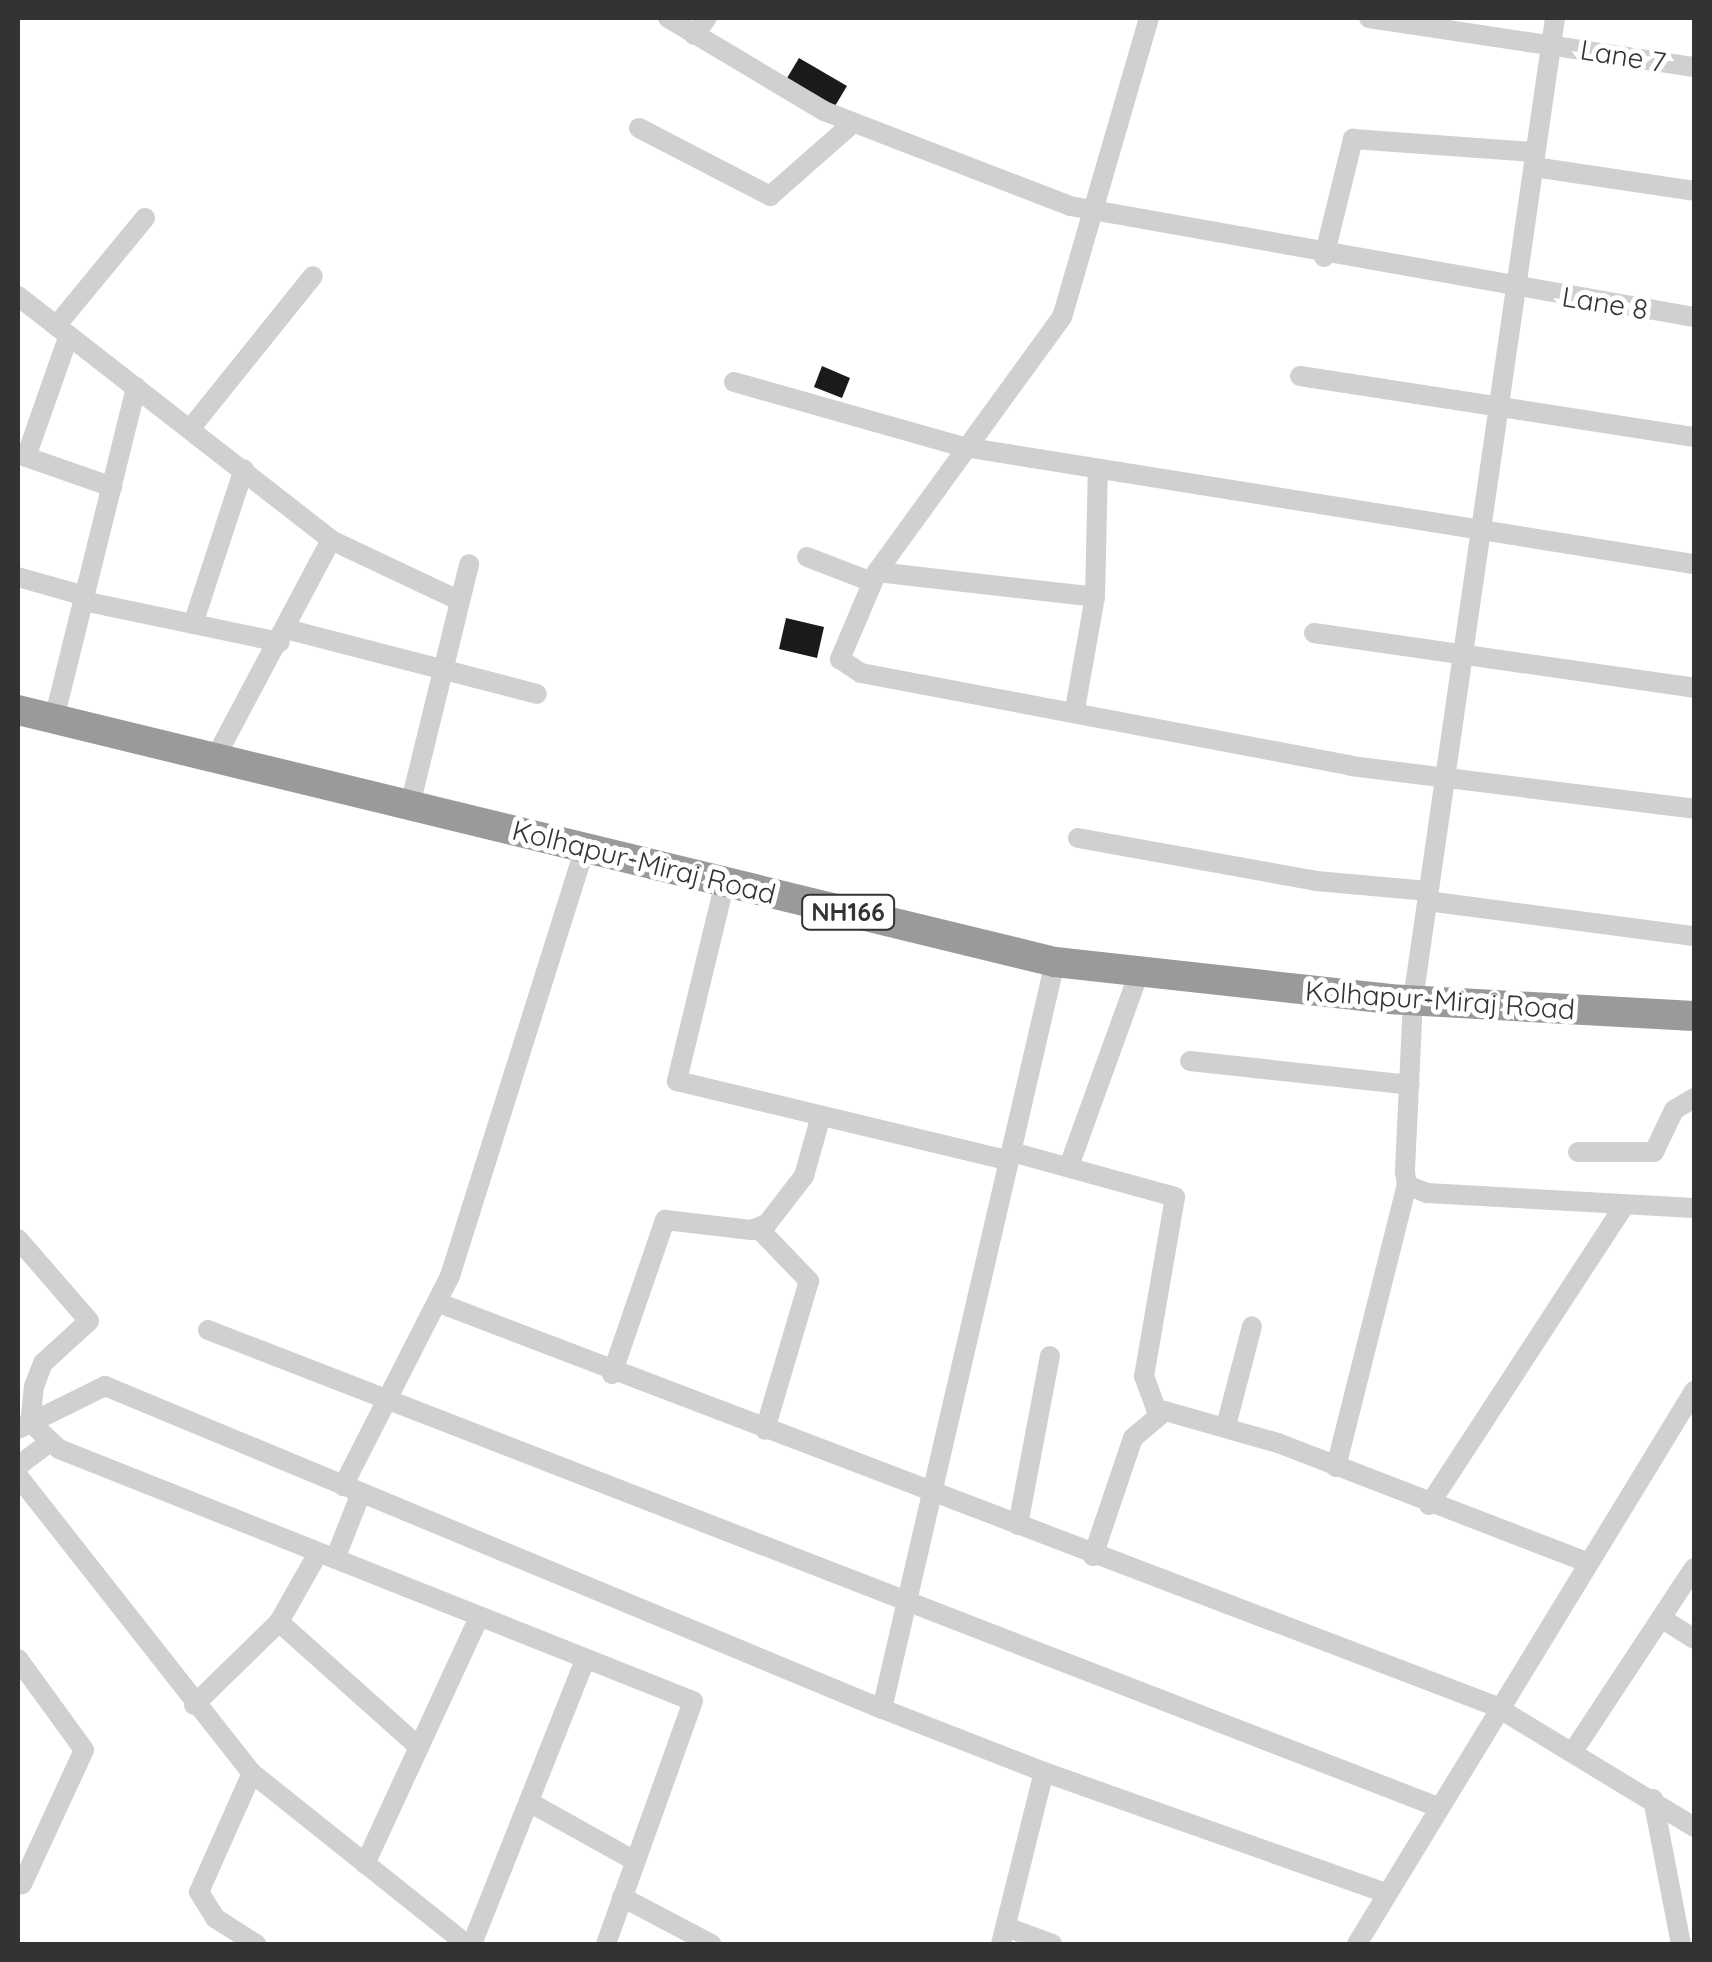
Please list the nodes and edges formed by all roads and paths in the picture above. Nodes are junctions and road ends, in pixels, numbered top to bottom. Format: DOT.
graph roads {
  1 [pos="668,18"];
  2 [pos="1149,18"];
  3 [pos="1368,18"];
  4 [pos="1555,18"];
  5 [pos="701,26"];
  6 [pos="1551,45"];
  7 [pos="1694,67"];
  8 [pos="852,124"];
  9 [pos="639,128"];
  10 [pos="1535,160"];
  11 [pos="1694,191"];
  12 [pos="1092,212"];
  13 [pos="145,218"];
  14 [pos="1324,257"];
  15 [pos="313,276"];
  16 [pos="1516,288"];
  17 [pos="18,296"];
  18 [pos="1694,318"];
  19 [pos="62,331"];
  20 [pos="1300,376"];
  21 [pos="734,382"];
  22 [pos="136,387"];
  23 [pos="1499,402"];
  24 [pos="190,428"];
  25 [pos="1694,437"];
  26 [pos="964,447"];
  27 [pos="22,456"];
  28 [pos="244,469"];
  29 [pos="1098,469"];
  30 [pos="112,486"];
  31 [pos="1481,527"];
  32 [pos="331,540"];
  33 [pos="807,556"];
  34 [pos="468,564"];
  35 [pos="1694,564"];
  36 [pos="18,577"];
  37 [pos="875,577"];
  38 [pos="1094,597"];
  39 [pos="84,599"];
  40 [pos="458,600"];
  41 [pos="194,624"];
  42 [pos="1314,632"];
  43 [pos="283,636"];
  44 [pos="1464,651"];
  45 [pos="438,668"];
  46 [pos="1694,688"];
  47 [pos="537,694"];
  48 [pos="1075,709"];
  49 [pos="18,710"];
  50 [pos="54,719"];
  51 [pos="215,758"];
  52 [pos="1445,778"];
  53 [pos="410,805"];
  54 [pos="1694,809"];
  55 [pos="1078,838"];
  56 [pos="584,847"];
  57 [pos="725,882"];
  58 [pos="1428,896"];
  59 [pos="1694,936"];
  60 [pos="1054,962"];
  61 [pos="1138,975"];
  62 [pos="1413,1000"];
  63 [pos="1694,1016"];
  64 [pos="1190,1062"];
  65 [pos="1410,1086"];
  66 [pos="1694,1098"];
  67 [pos="820,1119"];
  68 [pos="1578,1152"];
  69 [pos="1011,1156"];
  70 [pos="1070,1166"];
  71 [pos="1407,1185"];
  72 [pos="1624,1206"];
  73 [pos="1694,1208"];
  74 [pos="758,1228"];
  75 [pos="18,1239"];
  76 [pos="439,1304"];
  77 [pos="1252,1326"];
  78 [pos="208,1330"];
  79 [pos="1050,1356"];
  80 [pos="612,1374"];
  81 [pos="1694,1392"];
  82 [pos="386,1400"];
  83 [pos="1158,1414"];
  84 [pos="24,1426"];
  85 [pos="1226,1426"];
  86 [pos="766,1430"];
  87 [pos="50,1442"];
  88 [pos="18,1466"];
  89 [pos="1336,1467"];
  90 [pos="18,1476"];
  91 [pos="352,1489"];
  92 [pos="935,1492"];
  93 [pos="1429,1505"];
  94 [pos="1018,1525"];
  95 [pos="327,1556"];
  96 [pos="1093,1556"];
  97 [pos="1588,1562"];
  98 [pos="1694,1568"];
  99 [pos="910,1599"];
  100 [pos="1661,1618"];
  101 [pos="478,1619"];
  102 [pos="279,1622"];
  103 [pos="1694,1639"];
  104 [pos="18,1659"];
  105 [pos="584,1662"];
  106 [pos="194,1705"];
  107 [pos="1495,1706"];
  108 [pos="882,1709"];
  109 [pos="419,1746"];
  110 [pos="1574,1750"];
  111 [pos="1044,1772"];
  112 [pos="252,1773"];
  113 [pos="1652,1800"];
  114 [pos="528,1802"];
  115 [pos="1436,1806"];
  116 [pos="1694,1827"];
  117 [pos="633,1860"];
  118 [pos="365,1864"];
  119 [pos="22,1884"];
  120 [pos="1383,1892"];
  121 [pos="622,1896"];
  122 [pos="1004,1936"];
  123 [pos="256,1944"];
  124 [pos="469,1944"];
  125 [pos="606,1944"];
  126 [pos="711,1944"];
  127 [pos="1052,1944"];
  128 [pos="1358,1944"];
  129 [pos="1681,1944"];
  1 -- 5 [label="street, Lane 8"];
  2 -- 12 [label="street"];
  3 -- 6 [label="street, Lane 7"];
  4 -- 6 [label="street"];
  5 -- 8 [label="street, Lane 8"];
  6 -- 7 [label="street, Lane 7"];
  6 -- 10 [label="street"];
  8 -- 9 [label="street"];
  8 -- 12 [label="street, Lane 8"];
  10 -- 11 [label="street"];
  10 -- 14 [label="street"];
  10 -- 16 [label="street"];
  12 -- 14 [label="street, Lane 8"];
  12 -- 26 [label="street"];
  13 -- 19 [label="street"];
  14 -- 16 [label="street, Lane 8"];
  15 -- 24 [label="street"];
  16 -- 18 [label="street, Lane 8"];
  16 -- 23 [label="street"];
  17 -- 19 [label="street"];
  19 -- 22 [label="street"];
  19 -- 27 [label="street"];
  20 -- 23 [label="street"];
  21 -- 26 [label="street"];
  22 -- 24 [label="street"];
  22 -- 30 [label="street"];
  23 -- 25 [label="street"];
  23 -- 31 [label="street"];
  24 -- 28 [label="street"];
  26 -- 29 [label="street"];
  26 -- 37 [label="street"];
  27 -- 30 [label="street"];
  28 -- 32 [label="street"];
  28 -- 41 [label="street"];
  29 -- 31 [label="street"];
  29 -- 38 [label="street"];
  30 -- 39 [label="street"];
  31 -- 35 [label="street"];
  31 -- 44 [label="street"];
  32 -- 40 [label="street"];
  32 -- 43 [label="street"];
  33 -- 37 [label="street"];
  34 -- 40 [label="street"];
  36 -- 39 [label="street"];
  37 -- 38 [label="street"];
  37 -- 48 [label="street"];
  38 -- 48 [label="street"];
  39 -- 41 [label="street"];
  39 -- 50 [label="street"];
  40 -- 45 [label="street"];
  41 -- 43 [label="street"];
  42 -- 44 [label="street"];
  43 -- 45 [label="street"];
  43 -- 51 [label="street"];
  44 -- 46 [label="street"];
  44 -- 52 [label="street"];
  45 -- 47 [label="street"];
  45 -- 53 [label="street"];
  48 -- 52 [label="street"];
  49 -- 50 [label="highway, Kolhapur-Miraj Road / NH166"];
  50 -- 51 [label="highway, Kolhapur-Miraj Road / NH166"];
  51 -- 53 [label="highway, Kolhapur-Miraj Road / NH166"];
  52 -- 54 [label="street"];
  52 -- 58 [label="street"];
  53 -- 56 [label="highway, Kolhapur-Miraj Road / NH166"];
  55 -- 58 [label="street"];
  56 -- 57 [label="highway, Kolhapur-Miraj Road / NH166"];
  56 -- 76 [label="street"];
  57 -- 60 [label="highway, Kolhapur-Miraj Road / NH166"];
  57 -- 67 [label="street"];
  58 -- 59 [label="street"];
  58 -- 62 [label="street"];
  60 -- 61 [label="highway, Kolhapur-Miraj Road / NH166"];
  60 -- 69 [label="street"];
  61 -- 62 [label="highway, Kolhapur-Miraj Road / NH166"];
  61 -- 70 [label="street"];
  62 -- 63 [label="highway, Kolhapur-Miraj Road / NH166"];
  62 -- 65 [label="street"];
  64 -- 65 [label="street"];
  65 -- 71 [label="street"];
  66 -- 68 [label="street"];
  67 -- 69 [label="street"];
  67 -- 74 [label="street"];
  69 -- 70 [label="street"];
  69 -- 92 [label="street"];
  70 -- 83 [label="street"];
  71 -- 72 [label="street"];
  71 -- 89 [label="street"];
  72 -- 73 [label="street"];
  72 -- 93 [label="street"];
  74 -- 80 [label="street"];
  74 -- 86 [label="street"];
  75 -- 84 [label="street"];
  76 -- 80 [label="street"];
  76 -- 82 [label="street"];
  77 -- 85 [label="street"];
  78 -- 82 [label="street"];
  79 -- 94 [label="street"];
  80 -- 86 [label="street"];
  81 -- 97 [label="street"];
  82 -- 91 [label="street"];
  82 -- 99 [label="street"];
  83 -- 85 [label="street"];
  83 -- 96 [label="street"];
  84 -- 87 [label="street"];
  84 -- 91 [label="street"];
  85 -- 89 [label="street"];
  86 -- 92 [label="street"];
  87 -- 88 [label="street"];
  87 -- 95 [label="street"];
  89 -- 93 [label="street"];
  90 -- 106 [label="street"];
  91 -- 95 [label="street"];
  91 -- 108 [label="street"];
  92 -- 94 [label="street"];
  92 -- 99 [label="street"];
  93 -- 97 [label="street"];
  94 -- 96 [label="street"];
  95 -- 101 [label="street"];
  95 -- 102 [label="street"];
  96 -- 107 [label="street"];
  97 -- 107 [label="street"];
  98 -- 100 [label="street"];
  99 -- 108 [label="street"];
  99 -- 115 [label="street"];
  100 -- 103 [label="street"];
  100 -- 110 [label="street"];
  101 -- 105 [label="street"];
  101 -- 109 [label="street"];
  102 -- 106 [label="street"];
  102 -- 109 [label="street"];
  104 -- 119 [label="street"];
  105 -- 114 [label="street"];
  105 -- 117 [label="street"];
  106 -- 112 [label="street"];
  107 -- 110 [label="street"];
  107 -- 115 [label="street"];
  108 -- 111 [label="street"];
  109 -- 118 [label="street"];
  110 -- 113 [label="street"];
  111 -- 120 [label="street"];
  111 -- 122 [label="street"];
  112 -- 118 [label="street"];
  112 -- 123 [label="street"];
  113 -- 116 [label="street"];
  113 -- 129 [label="street"];
  114 -- 117 [label="street"];
  114 -- 124 [label="street"];
  115 -- 120 [label="street"];
  117 -- 121 [label="street"];
  118 -- 124 [label="street"];
  120 -- 128 [label="street"];
  121 -- 125 [label="street"];
  121 -- 126 [label="street"];
  122 -- 127 [label="street"];
}
